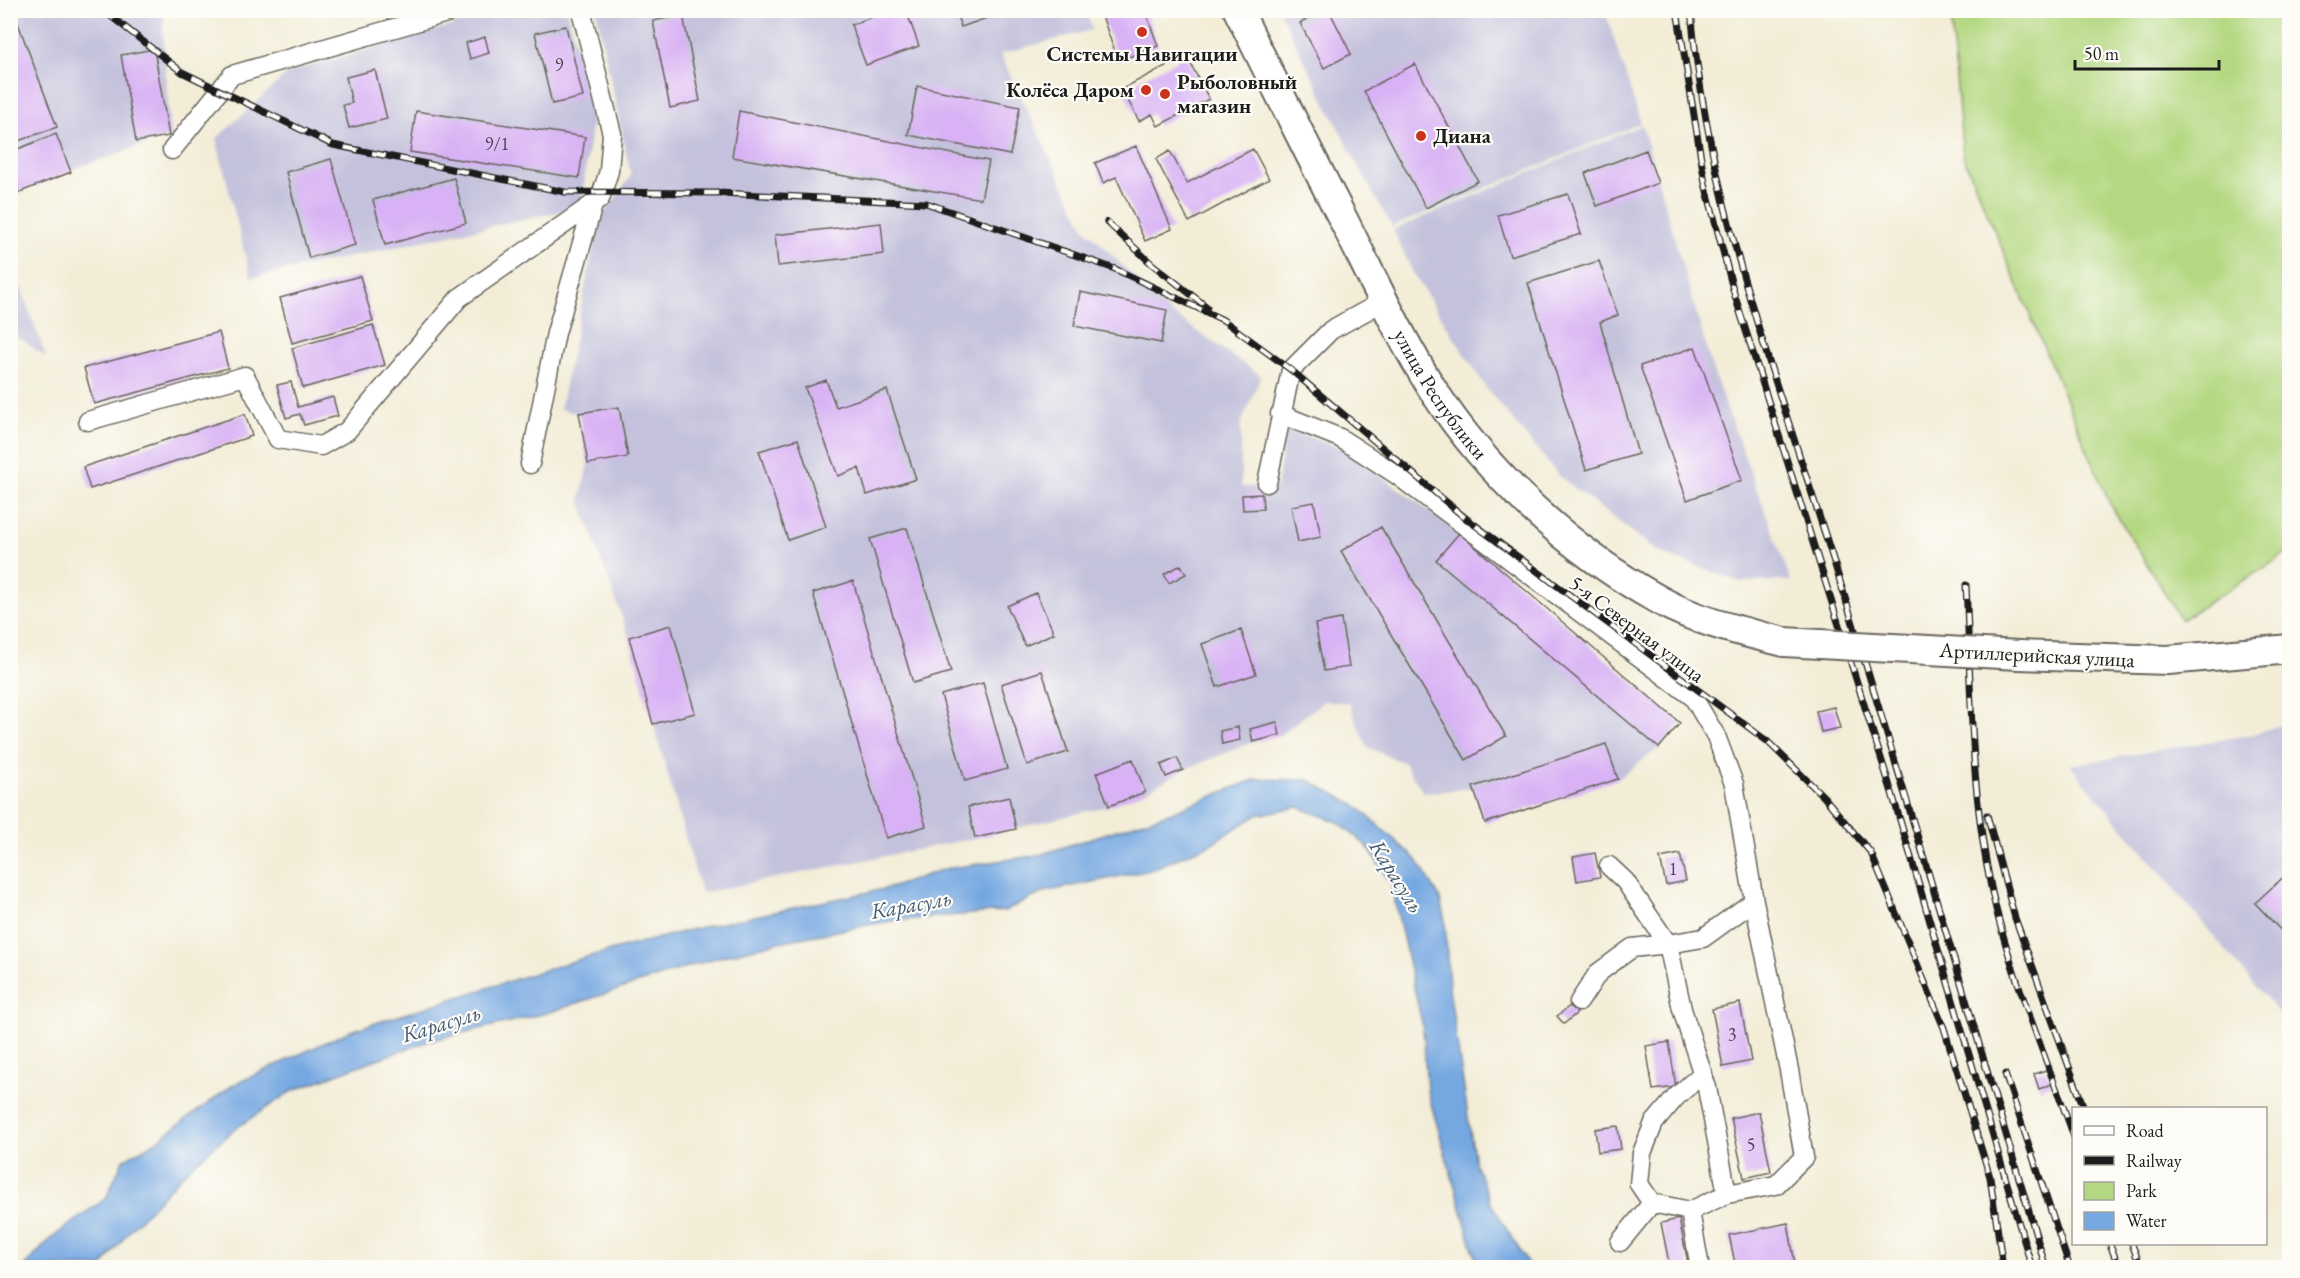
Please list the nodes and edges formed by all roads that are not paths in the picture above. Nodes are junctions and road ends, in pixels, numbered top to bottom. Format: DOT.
graph roads {
  1 [pos="457,10"];
  2 [pos="581,10"];
  3 [pos="1238,10"];
  4 [pos="172,150"];
  5 [pos="592,206"];
  6 [pos="1384,301"];
  7 [pos="1280,414"];
  8 [pos="88,421"];
  9 [pos="530,464"];
  10 [pos="1267,483"];
  11 [pos="1784,642"];
  12 [pos="2289,649"];
  13 [pos="1609,866"];
  14 [pos="1754,901"];
  15 [pos="1668,944"];
  16 [pos="1580,1002"];
  17 [pos="1702,1073"];
  18 [pos="1727,1194"];
  19 [pos="1652,1203"];
  20 [pos="1690,1211"];
  21 [pos="1620,1242"];
  22 [pos="1700,1268"];
  1 -- 4 [label="street"];
  2 -- 5 [label="street"];
  3 -- 6 [label="main road, улица Республики"];
  5 -- 8 [label="street"];
  5 -- 9 [label="street"];
  6 -- 7 [label="street"];
  6 -- 11 [label="main road, улица Республики"];
  7 -- 10 [label="street"];
  7 -- 14 [label="street, 5-я Северная улица"];
  11 -- 12 [label="main road, Артиллерийская улица, bridge"];
  13 -- 15 [label="street"];
  14 -- 15 [label="street"];
  14 -- 18 [label="street, 5-я Северная улица"];
  15 -- 16 [label="street"];
  15 -- 17 [label="street"];
  17 -- 18 [label="street"];
  17 -- 19 [label="street"];
  18 -- 20 [label="street"];
  19 -- 20 [label="street"];
  19 -- 21 [label="street"];
  20 -- 22 [label="street"];
}
